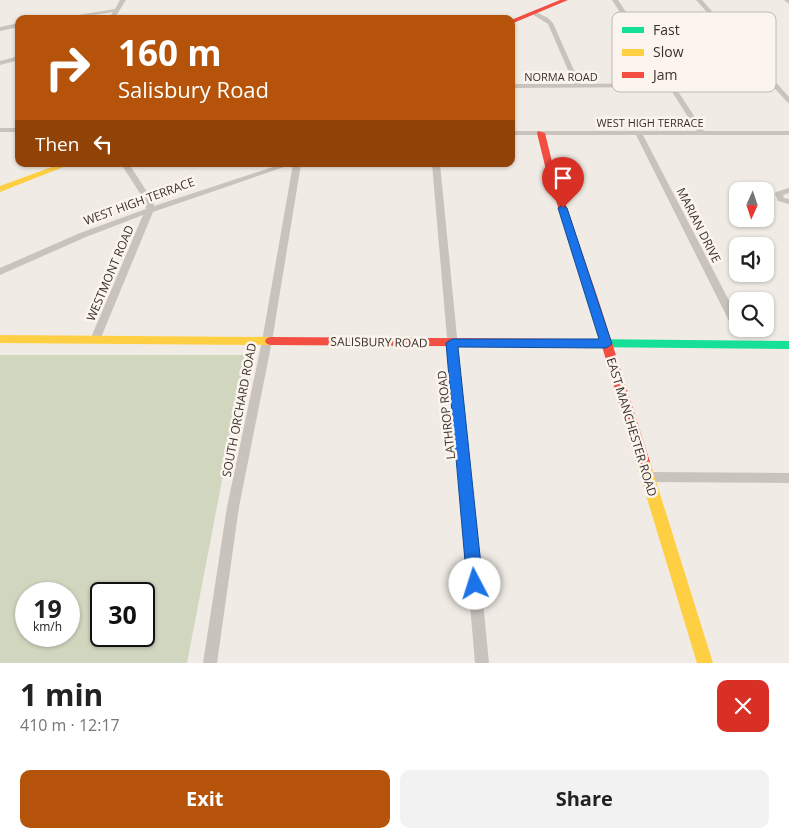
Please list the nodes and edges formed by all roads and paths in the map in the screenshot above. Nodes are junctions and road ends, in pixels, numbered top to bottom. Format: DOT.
graph roads {
  1 [pos="123,0"];
  2 [pos="565,0"];
  3 [pos="615,0"];
  4 [pos="699,0"];
  5 [pos="117,10"];
  6 [pos="623,12"];
  7 [pos="710,12"];
  8 [pos="534,13"];
  9 [pos="84,15"];
  10 [pos="114,15"];
  11 [pos="515,20"];
  12 [pos="15,26"];
  13 [pos="0,29"];
  14 [pos="15,59"];
  15 [pos="0,63"];
  16 [pos="515,86"];
  17 [pos="578,86"];
  18 [pos="612,86"];
  19 [pos="776,86"];
  20 [pos="675,92"];
  21 [pos="789,101"];
  22 [pos="0,130"];
  23 [pos="15,130"];
  24 [pos="515,133"];
  25 [pos="541,133"];
  26 [pos="638,133"];
  27 [pos="789,133"];
  28 [pos="15,134"];
  29 [pos="703,134"];
  30 [pos="0,135"];
  31 [pos="59,167"];
  32 [pos="127,167"];
  33 [pos="280,167"];
  34 [pos="296,167"];
  35 [pos="436,167"];
  36 [pos="0,189"];
  37 [pos="789,190"];
  38 [pos="789,202"];
  39 [pos="150,209"];
  40 [pos="0,272"];
  41 [pos="729,311"];
  42 [pos="742,337"];
  43 [pos="0,339"];
  44 [pos="94,340"];
  45 [pos="267,341"];
  46 [pos="452,343"];
  47 [pos="606,344"];
  48 [pos="746,345"];
  49 [pos="789,345"];
  50 [pos="647,477"];
  51 [pos="789,478"];
  52 [pos="210,663"];
  53 [pos="482,663"];
  54 [pos="705,663"];
  1 -- 5 [label="street"];
  2 -- 8 [label="street"];
  3 -- 6 [label="street"];
  4 -- 7 [label="street"];
  5 -- 9 [label="street"];
  5 -- 10 [label="street"];
  8 -- 11 [label="street"];
  8 -- 17 [label="street"];
  12 -- 13 [label="street"];
  14 -- 15 [label="street"];
  16 -- 17 [label="street, NORMA ROAD"];
  17 -- 18 [label="street, NORMA ROAD"];
  19 -- 21 [label="street"];
  20 -- 29 [label="street"];
  22 -- 23 [label="street"];
  24 -- 25 [label="street, WEST HIGH TERRACE"];
  25 -- 26 [label="street, WEST HIGH TERRACE"];
  25 -- 47 [label="street, EAST MANCHESTER ROAD"];
  26 -- 29 [label="street, WEST HIGH TERRACE"];
  26 -- 41 [label="street, MARIAN DRIVE"];
  27 -- 29 [label="street, WEST HIGH TERRACE"];
  28 -- 30 [label="street"];
  31 -- 36 [label="street"];
  32 -- 39 [label="street"];
  33 -- 39 [label="street, WEST HIGH TERRACE"];
  34 -- 45 [label="street, SOUTH ORCHARD ROAD"];
  35 -- 46 [label="street, LATHROP ROAD"];
  37 -- 38 [label="street"];
  39 -- 40 [label="street, WEST HIGH TERRACE"];
  39 -- 44 [label="street, WESTMONT ROAD"];
  42 -- 48 [label="street, MARIAN DRIVE"];
  43 -- 44 [label="street, SALISBURY ROAD"];
  44 -- 45 [label="street, SALISBURY ROAD"];
  45 -- 46 [label="street, SALISBURY ROAD"];
  45 -- 52 [label="street, SOUTH ORCHARD ROAD"];
  46 -- 47 [label="street, SALISBURY ROAD"];
  46 -- 53 [label="street, LATHROP ROAD"];
  47 -- 48 [label="street, SALISBURY ROAD"];
  47 -- 50 [label="street, EAST MANCHESTER ROAD"];
  48 -- 49 [label="street, SALISBURY ROAD"];
  50 -- 51 [label="street"];
  50 -- 54 [label="street, EAST MANCHESTER ROAD"];
}
